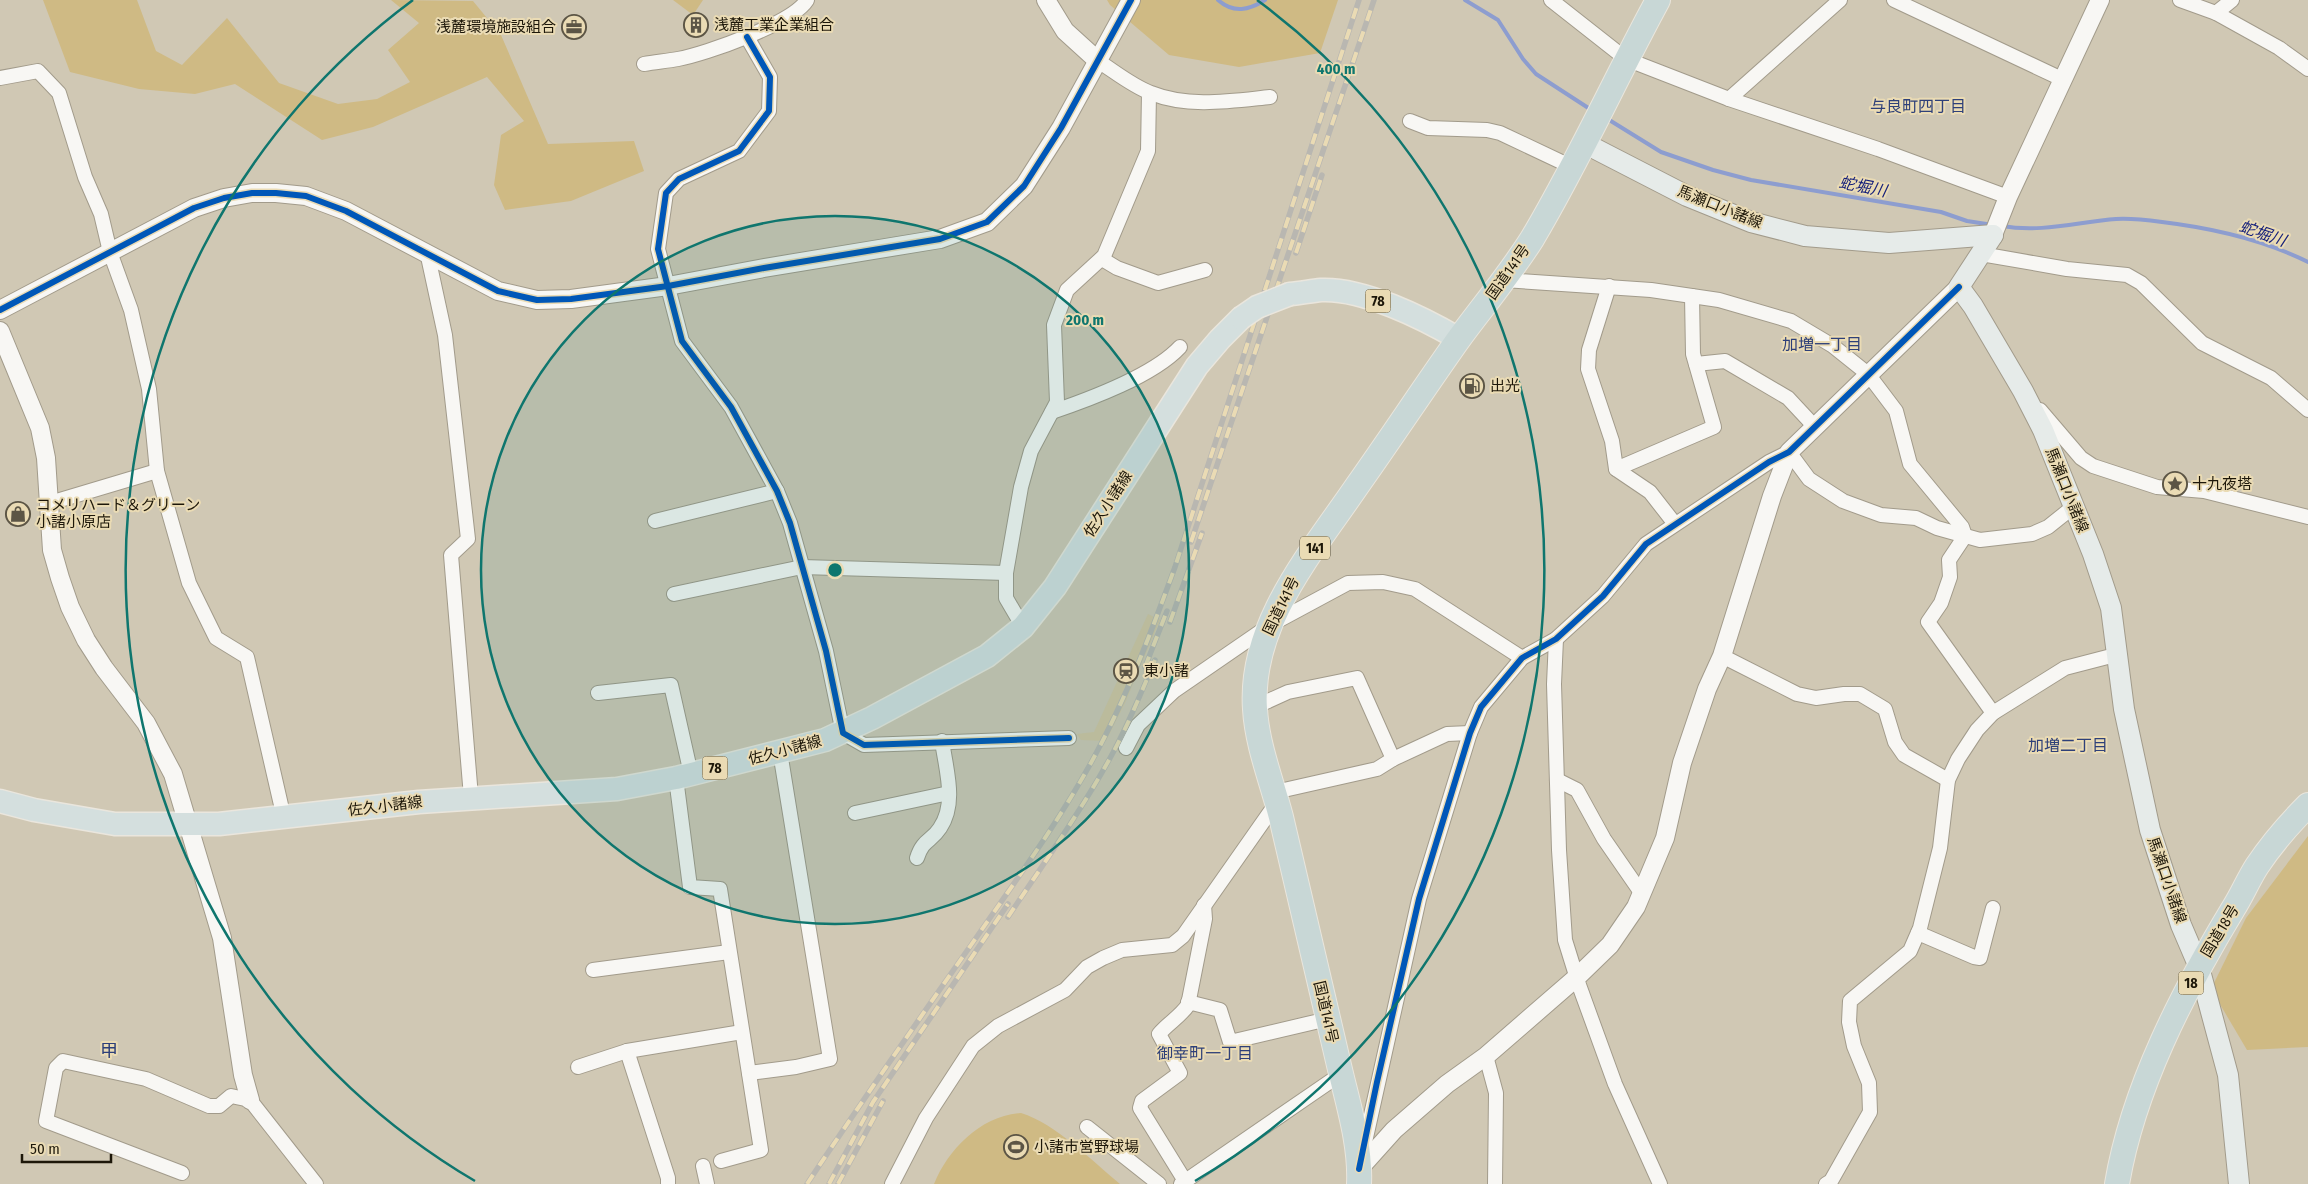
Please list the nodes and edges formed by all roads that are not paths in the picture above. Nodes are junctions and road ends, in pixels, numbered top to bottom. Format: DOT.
graph roads {
  1 [pos="806,0"];
  2 [pos="1046,0"];
  3 [pos="1131,0"];
  4 [pos="1551,0"];
  5 [pos="1658,0"];
  6 [pos="1840,0"];
  7 [pos="1894,0"];
  8 [pos="2100,0"];
  9 [pos="2180,0"];
  10 [pos="2232,0"];
  11 [pos="2216,12"];
  12 [pos="747,37"];
  13 [pos="1626,59"];
  14 [pos="1098,61"];
  15 [pos="644,64"];
  16 [pos="2308,70"];
  17 [pos="0,78"];
  18 [pos="2064,80"];
  19 [pos="1149,93"];
  20 [pos="1270,98"];
  21 [pos="1729,99"];
  22 [pos="1410,121"];
  23 [pos="1586,144"];
  24 [pos="1572,167"];
  25 [pos="2008,197"];
  26 [pos="1992,236"];
  27 [pos="110,252"];
  28 [pos="427,252"];
  29 [pos="1981,254"];
  30 [pos="1102,259"];
  31 [pos="1205,270"];
  32 [pos="1504,280"];
  33 [pos="668,286"];
  34 [pos="1609,286"];
  35 [pos="1958,287"];
  36 [pos="1692,296"];
  37 [pos="0,310"];
  38 [pos="0,330"];
  39 [pos="1459,340"];
  40 [pos="1180,347"];
  41 [pos="1696,364"];
  42 [pos="1868,374"];
  43 [pos="2023,391"];
  44 [pos="2308,410"];
  45 [pos="1052,412"];
  46 [pos="1815,426"];
  47 [pos="1790,452"];
  48 [pos="1616,469"];
  49 [pos="158,470"];
  50 [pos="777,491"];
  51 [pos="50,503"];
  52 [pos="2073,507"];
  53 [pos="2308,517"];
  54 [pos="655,521"];
  55 [pos="1675,524"];
  56 [pos="1965,536"];
  57 [pos="802,567"];
  58 [pos="1006,573"];
  59 [pos="674,594"];
  60 [pos="1270,625"];
  61 [pos="1022,627"];
  62 [pos="1556,639"];
  63 [pos="2119,654"];
  64 [pos="1722,656"];
  65 [pos="1522,658"];
  66 [pos="598,693"];
  67 [pos="1255,707"];
  68 [pos="1993,713"];
  69 [pos="843,733"];
  70 [pos="1470,733"];
  71 [pos="1069,738"];
  72 [pos="942,741"];
  73 [pos="1126,748"];
  74 [pos="780,752"];
  75 [pos="1393,759"];
  76 [pos="684,776"];
  77 [pos="1557,780"];
  78 [pos="1948,780"];
  79 [pos="949,794"];
  80 [pos="1276,797"];
  81 [pos="471,798"];
  82 [pos="0,802"];
  83 [pos="2308,805"];
  84 [pos="855,813"];
  85 [pos="284,818"];
  86 [pos="188,825"];
  87 [pos="917,858"];
  88 [pos="1642,894"];
  89 [pos="1204,905"];
  90 [pos="1993,908"];
  91 [pos="1918,933"];
  92 [pos="729,952"];
  93 [pos="2198,966"];
  94 [pos="593,970"];
  95 [pos="1577,977"];
  96 [pos="1188,1002"];
  97 [pos="1328,1019"];
  98 [pos="742,1032"];
  99 [pos="627,1051"];
  100 [pos="1486,1056"];
  101 [pos="578,1067"];
  102 [pos="749,1073"];
  103 [pos="1341,1074"];
  104 [pos="250,1100"];
  105 [pos="1087,1127"];
  106 [pos="720,1161"];
  107 [pos="703,1166"];
  108 [pos="182,1173"];
  109 [pos="1359,1177"];
  110 [pos="1183,1183"];
  111 [pos="316,1184"];
  112 [pos="668,1184"];
  113 [pos="708,1184"];
  114 [pos="892,1184"];
  115 [pos="1159,1184"];
  116 [pos="1495,1184"];
  117 [pos="1660,1184"];
  118 [pos="1826,1184"];
  119 [pos="2117,1184"];
  120 [pos="2238,1184"];
  1 -- 12 [label="street"];
  2 -- 14 [label="street"];
  3 -- 14 [label="street"];
  4 -- 13 [label="street"];
  5 -- 13 [label="highway, 国道141号 / 141"];
  6 -- 21 [label="street"];
  7 -- 18 [label="street"];
  8 -- 18 [label="street"];
  9 -- 11 [label="street"];
  10 -- 11 [label="street"];
  11 -- 16 [label="street"];
  12 -- 15 [label="street"];
  12 -- 33 [label="street"];
  13 -- 21 [label="street"];
  13 -- 23 [label="highway, 国道141号 / 141"];
  14 -- 19 [label="street"];
  14 -- 33 [label="street"];
  17 -- 27 [label="street"];
  18 -- 25 [label="street"];
  19 -- 20 [label="street"];
  19 -- 30 [label="street"];
  21 -- 25 [label="street"];
  22 -- 24 [label="street"];
  23 -- 24 [label="highway, 国道141号 / 141"];
  23 -- 26 [label="main road, 馬瀬口小諸線"];
  24 -- 32 [label="highway, 国道141号 / 141"];
  25 -- 26 [label="street"];
  26 -- 29 [label="main road"];
  27 -- 28 [label="street"];
  27 -- 37 [label="street"];
  27 -- 49 [label="street"];
  28 -- 33 [label="street"];
  28 -- 81 [label="street"];
  29 -- 35 [label="main road"];
  29 -- 44 [label="street"];
  30 -- 31 [label="street"];
  30 -- 45 [label="street"];
  32 -- 34 [label="street"];
  32 -- 39 [label="highway, 国道141号 / 141"];
  33 -- 50 [label="street"];
  34 -- 36 [label="street"];
  34 -- 48 [label="street"];
  35 -- 42 [label="street"];
  35 -- 43 [label="main road, 馬瀬口小諸線"];
  36 -- 41 [label="street"];
  36 -- 42 [label="street"];
  38 -- 51 [label="street"];
  39 -- 60 [label="highway, 国道141号 / 141"];
  39 -- 61 [label="main road, 佐久小諸線 / 78, bridge"];
  40 -- 45 [label="street"];
  41 -- 46 [label="street"];
  41 -- 48 [label="street"];
  42 -- 46 [label="street"];
  42 -- 56 [label="street"];
  43 -- 52 [label="main road, 馬瀬口小諸線"];
  43 -- 53 [label="street"];
  45 -- 58 [label="street"];
  46 -- 47 [label="street"];
  47 -- 55 [label="street"];
  47 -- 56 [label="street"];
  47 -- 64 [label="street"];
  48 -- 55 [label="street"];
  49 -- 51 [label="street"];
  49 -- 85 [label="street"];
  50 -- 54 [label="street"];
  50 -- 57 [label="street"];
  51 -- 86 [label="street"];
  52 -- 56 [label="street"];
  52 -- 63 [label="main road, 馬瀬口小諸線"];
  55 -- 62 [label="street"];
  56 -- 68 [label="street"];
  57 -- 58 [label="street"];
  57 -- 59 [label="street"];
  57 -- 69 [label="street"];
  58 -- 61 [label="street"];
  60 -- 65 [label="street"];
  60 -- 67 [label="highway, 国道141号 / 141"];
  60 -- 73 [label="street"];
  61 -- 69 [label="main road, 佐久小諸線 / 78"];
  62 -- 65 [label="street"];
  62 -- 77 [label="street"];
  63 -- 68 [label="street"];
  63 -- 93 [label="main road, 馬瀬口小諸線"];
  64 -- 78 [label="street"];
  64 -- 88 [label="street"];
  65 -- 70 [label="street"];
  66 -- 76 [label="street"];
  67 -- 75 [label="street"];
  67 -- 80 [label="highway, 国道141号 / 141"];
  68 -- 78 [label="street"];
  69 -- 72 [label="street"];
  69 -- 74 [label="main road, 佐久小諸線 / 78"];
  70 -- 75 [label="street"];
  70 -- 109 [label="street"];
  71 -- 72 [label="street"];
  72 -- 79 [label="street"];
  74 -- 76 [label="main road, 佐久小諸線 / 78"];
  74 -- 102 [label="street"];
  75 -- 80 [label="street"];
  76 -- 81 [label="main road, 佐久小諸線 / 78"];
  76 -- 92 [label="street"];
  77 -- 88 [label="street"];
  77 -- 95 [label="street"];
  78 -- 91 [label="street"];
  79 -- 84 [label="street"];
  79 -- 87 [label="street"];
  80 -- 89 [label="street"];
  80 -- 97 [label="highway, 国道141号 / 141"];
  81 -- 85 [label="main road, 佐久小諸線 / 78"];
  82 -- 86 [label="main road, 佐久小諸線 / 78"];
  83 -- 93 [label="highway, 国道18号 / 18"];
  85 -- 86 [label="main road, 佐久小諸線 / 78"];
  86 -- 104 [label="street"];
  88 -- 95 [label="street"];
  89 -- 96 [label="street"];
  89 -- 114 [label="street"];
  90 -- 91 [label="street"];
  91 -- 118 [label="street"];
  92 -- 94 [label="street"];
  92 -- 98 [label="street"];
  93 -- 119 [label="highway, 国道18号 / 18"];
  93 -- 120 [label="main road, 馬瀬口小諸線"];
  95 -- 100 [label="street"];
  95 -- 117 [label="street"];
  96 -- 97 [label="street"];
  96 -- 110 [label="street"];
  97 -- 103 [label="highway, 国道141号 / 141"];
  98 -- 99 [label="street"];
  98 -- 102 [label="street"];
  99 -- 101 [label="street"];
  99 -- 112 [label="street"];
  100 -- 109 [label="street"];
  100 -- 116 [label="street"];
  102 -- 106 [label="street"];
  103 -- 109 [label="highway, 国道141号 / 141"];
  103 -- 110 [label="street"];
  104 -- 108 [label="street"];
  104 -- 111 [label="street"];
  105 -- 115 [label="street"];
  107 -- 113 [label="street"];
}
